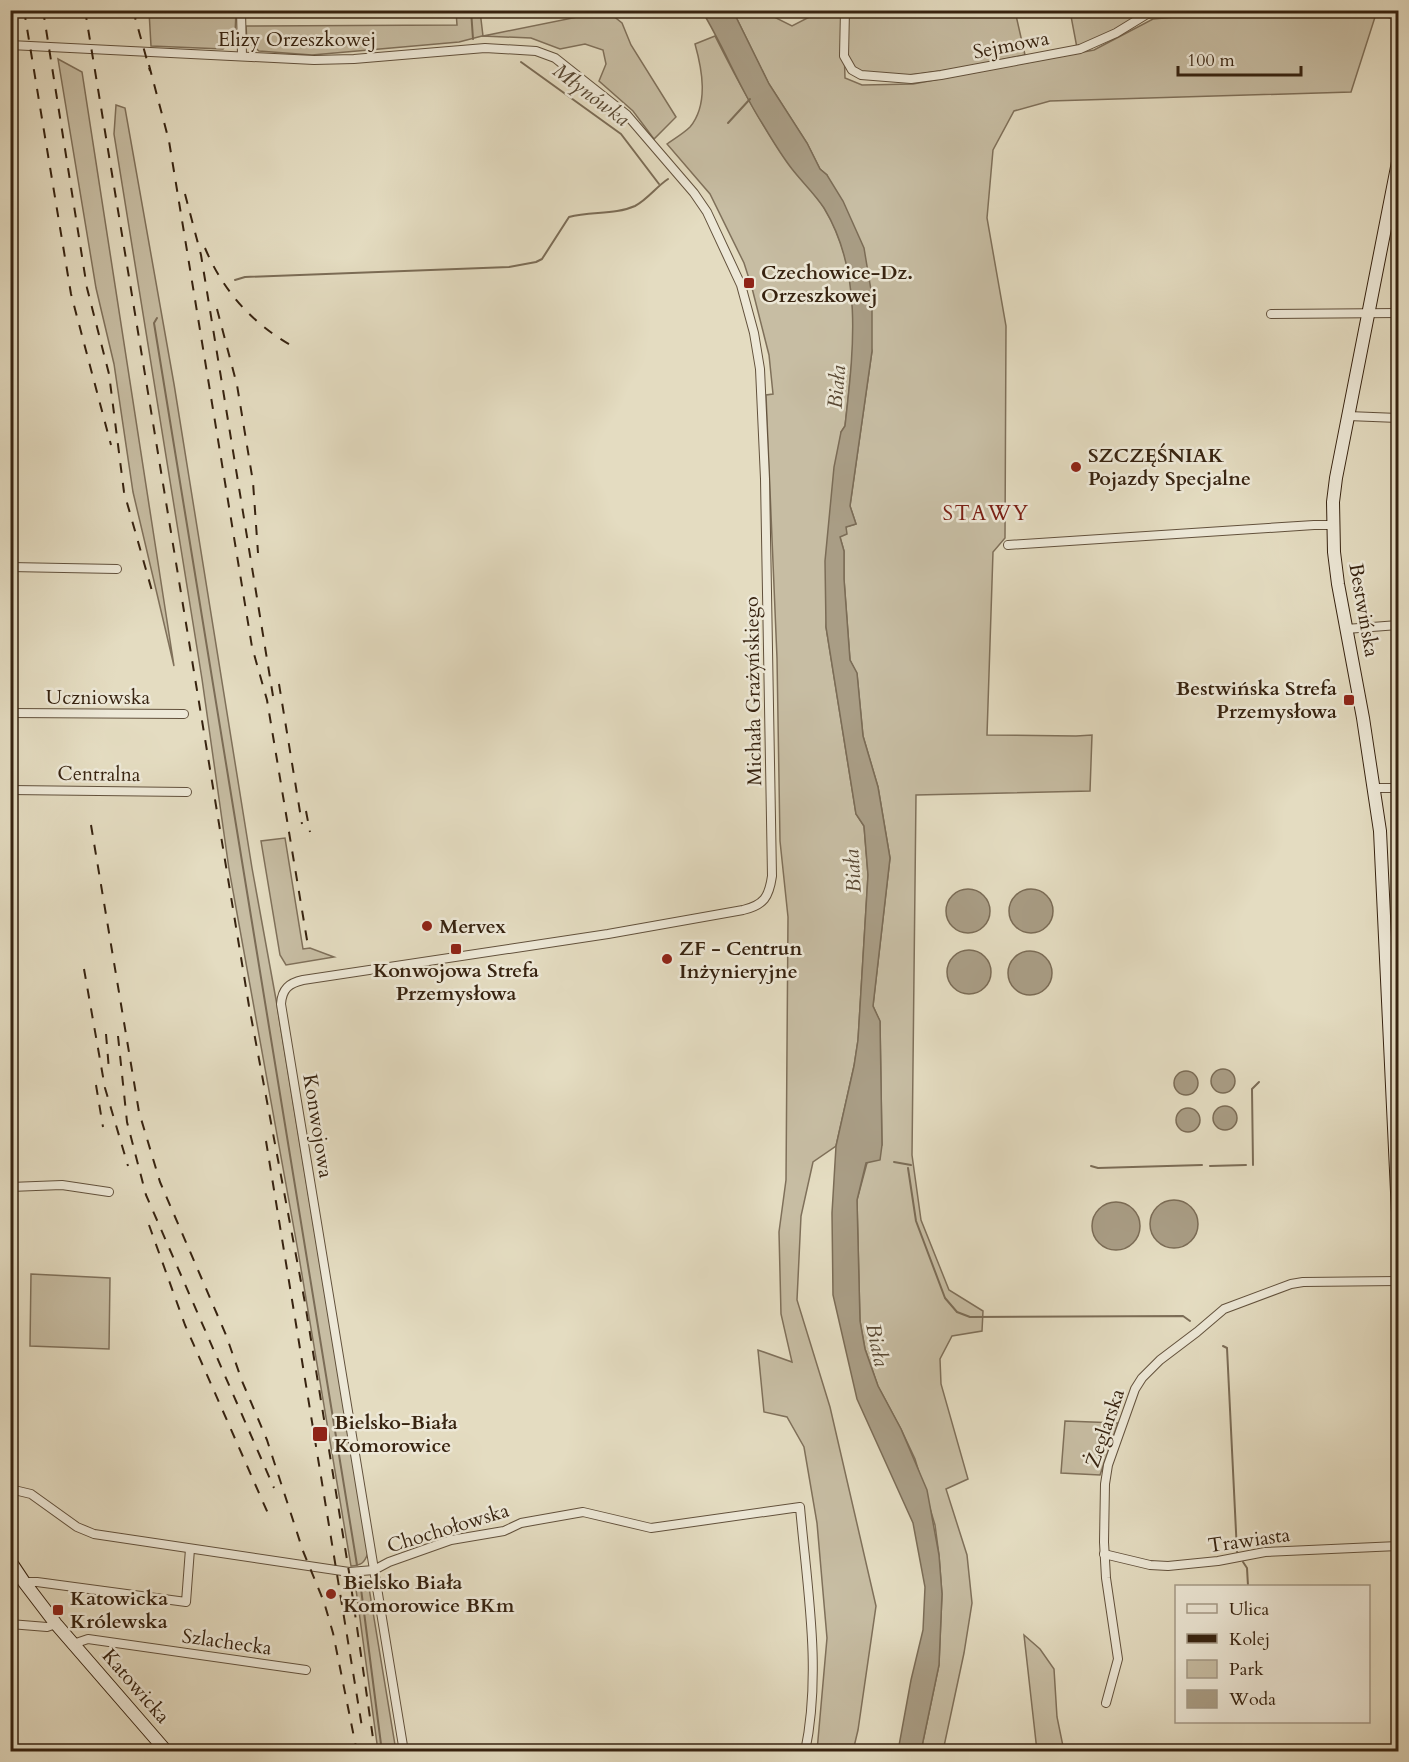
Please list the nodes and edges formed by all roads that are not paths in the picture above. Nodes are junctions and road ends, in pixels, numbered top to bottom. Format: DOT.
graph roads {
  1 [pos="241,10"];
  2 [pos="845,10"];
  3 [pos="1177,10"];
  4 [pos="1376,10"];
  5 [pos="1398,15"];
  6 [pos="10,45"];
  7 [pos="242,56"];
  8 [pos="1398,162"];
  9 [pos="1396,180"];
  10 [pos="1398,312"];
  11 [pos="1367,313"];
  12 [pos="1271,314"];
  13 [pos="1348,416"];
  14 [pos="1398,418"];
  15 [pos="765,479"];
  16 [pos="1333,525"];
  17 [pos="1008,545"];
  18 [pos="10,567"];
  19 [pos="117,569"];
  20 [pos="1398,625"];
  21 [pos="1346,629"];
  22 [pos="10,713"];
  23 [pos="184,714"];
  24 [pos="1374,788"];
  25 [pos="1398,788"];
  26 [pos="10,789"];
  27 [pos="187,792"];
  28 [pos="764,901"];
  29 [pos="1395,1067"];
  30 [pos="1398,1171"];
  31 [pos="10,1186"];
  32 [pos="108,1192"];
  33 [pos="1398,1213"];
  34 [pos="1398,1281"];
  35 [pos="10,1490"];
  36 [pos="1398,1546"];
  37 [pos="190,1549"];
  38 [pos="1104,1554"];
  39 [pos="10,1561"];
  40 [pos="374,1570"];
  41 [pos="24,1582"];
  42 [pos="10,1624"];
  43 [pos="56,1624"];
  44 [pos="73,1644"];
  45 [pos="306,1670"];
  46 [pos="1106,1703"];
  47 [pos="167,1752"];
  48 [pos="404,1752"];
  49 [pos="806,1752"];
  1 -- 7 [label="street"];
  2 -- 3 [label="street, Sejmowa"];
  4 -- 5 [label="street"];
  6 -- 7 [label="street, Elizy Orzeszkowej"];
  7 -- 15 [label="street, Elizy Orzeszkowej"];
  8 -- 9 [label="street, Bestwińska"];
  9 -- 11 [label="street, Bestwińska"];
  10 -- 11 [label="street"];
  11 -- 12 [label="street"];
  11 -- 13 [label="street, Bestwińska"];
  13 -- 14 [label="street"];
  13 -- 16 [label="street, Bestwińska"];
  15 -- 28 [label="street, Michała Grażyńskiego"];
  16 -- 17 [label="street"];
  16 -- 21 [label="street, Bestwińska"];
  18 -- 19 [label="street"];
  20 -- 21 [label="street"];
  21 -- 24 [label="street, Bestwińska"];
  22 -- 23 [label="street, Uczniowska"];
  24 -- 25 [label="street"];
  24 -- 29 [label="street, Bestwińska"];
  26 -- 27 [label="street, Centralna"];
  28 -- 40 [label="street, Konwojowa"];
  29 -- 30 [label="street, Bestwińska"];
  30 -- 33 [label="street, Bestwińska"];
  31 -- 32 [label="street"];
  34 -- 38 [label="street, Żeglarska"];
  35 -- 37 [label="street, Chochołowska"];
  36 -- 38 [label="street, Trawiasta"];
  37 -- 40 [label="street, Chochołowska"];
  37 -- 41 [label="street"];
  38 -- 46 [label="street, Żeglarska"];
  39 -- 41 [label="street, Katowicka"];
  40 -- 48 [label="street, Konwojowa"];
  40 -- 49 [label="street, Chochołowska"];
  41 -- 43 [label="street, Katowicka"];
  42 -- 43 [label="street"];
  43 -- 44 [label="street, Katowicka"];
  44 -- 45 [label="street, Szlachecka"];
  44 -- 47 [label="street, Katowicka"];
}
